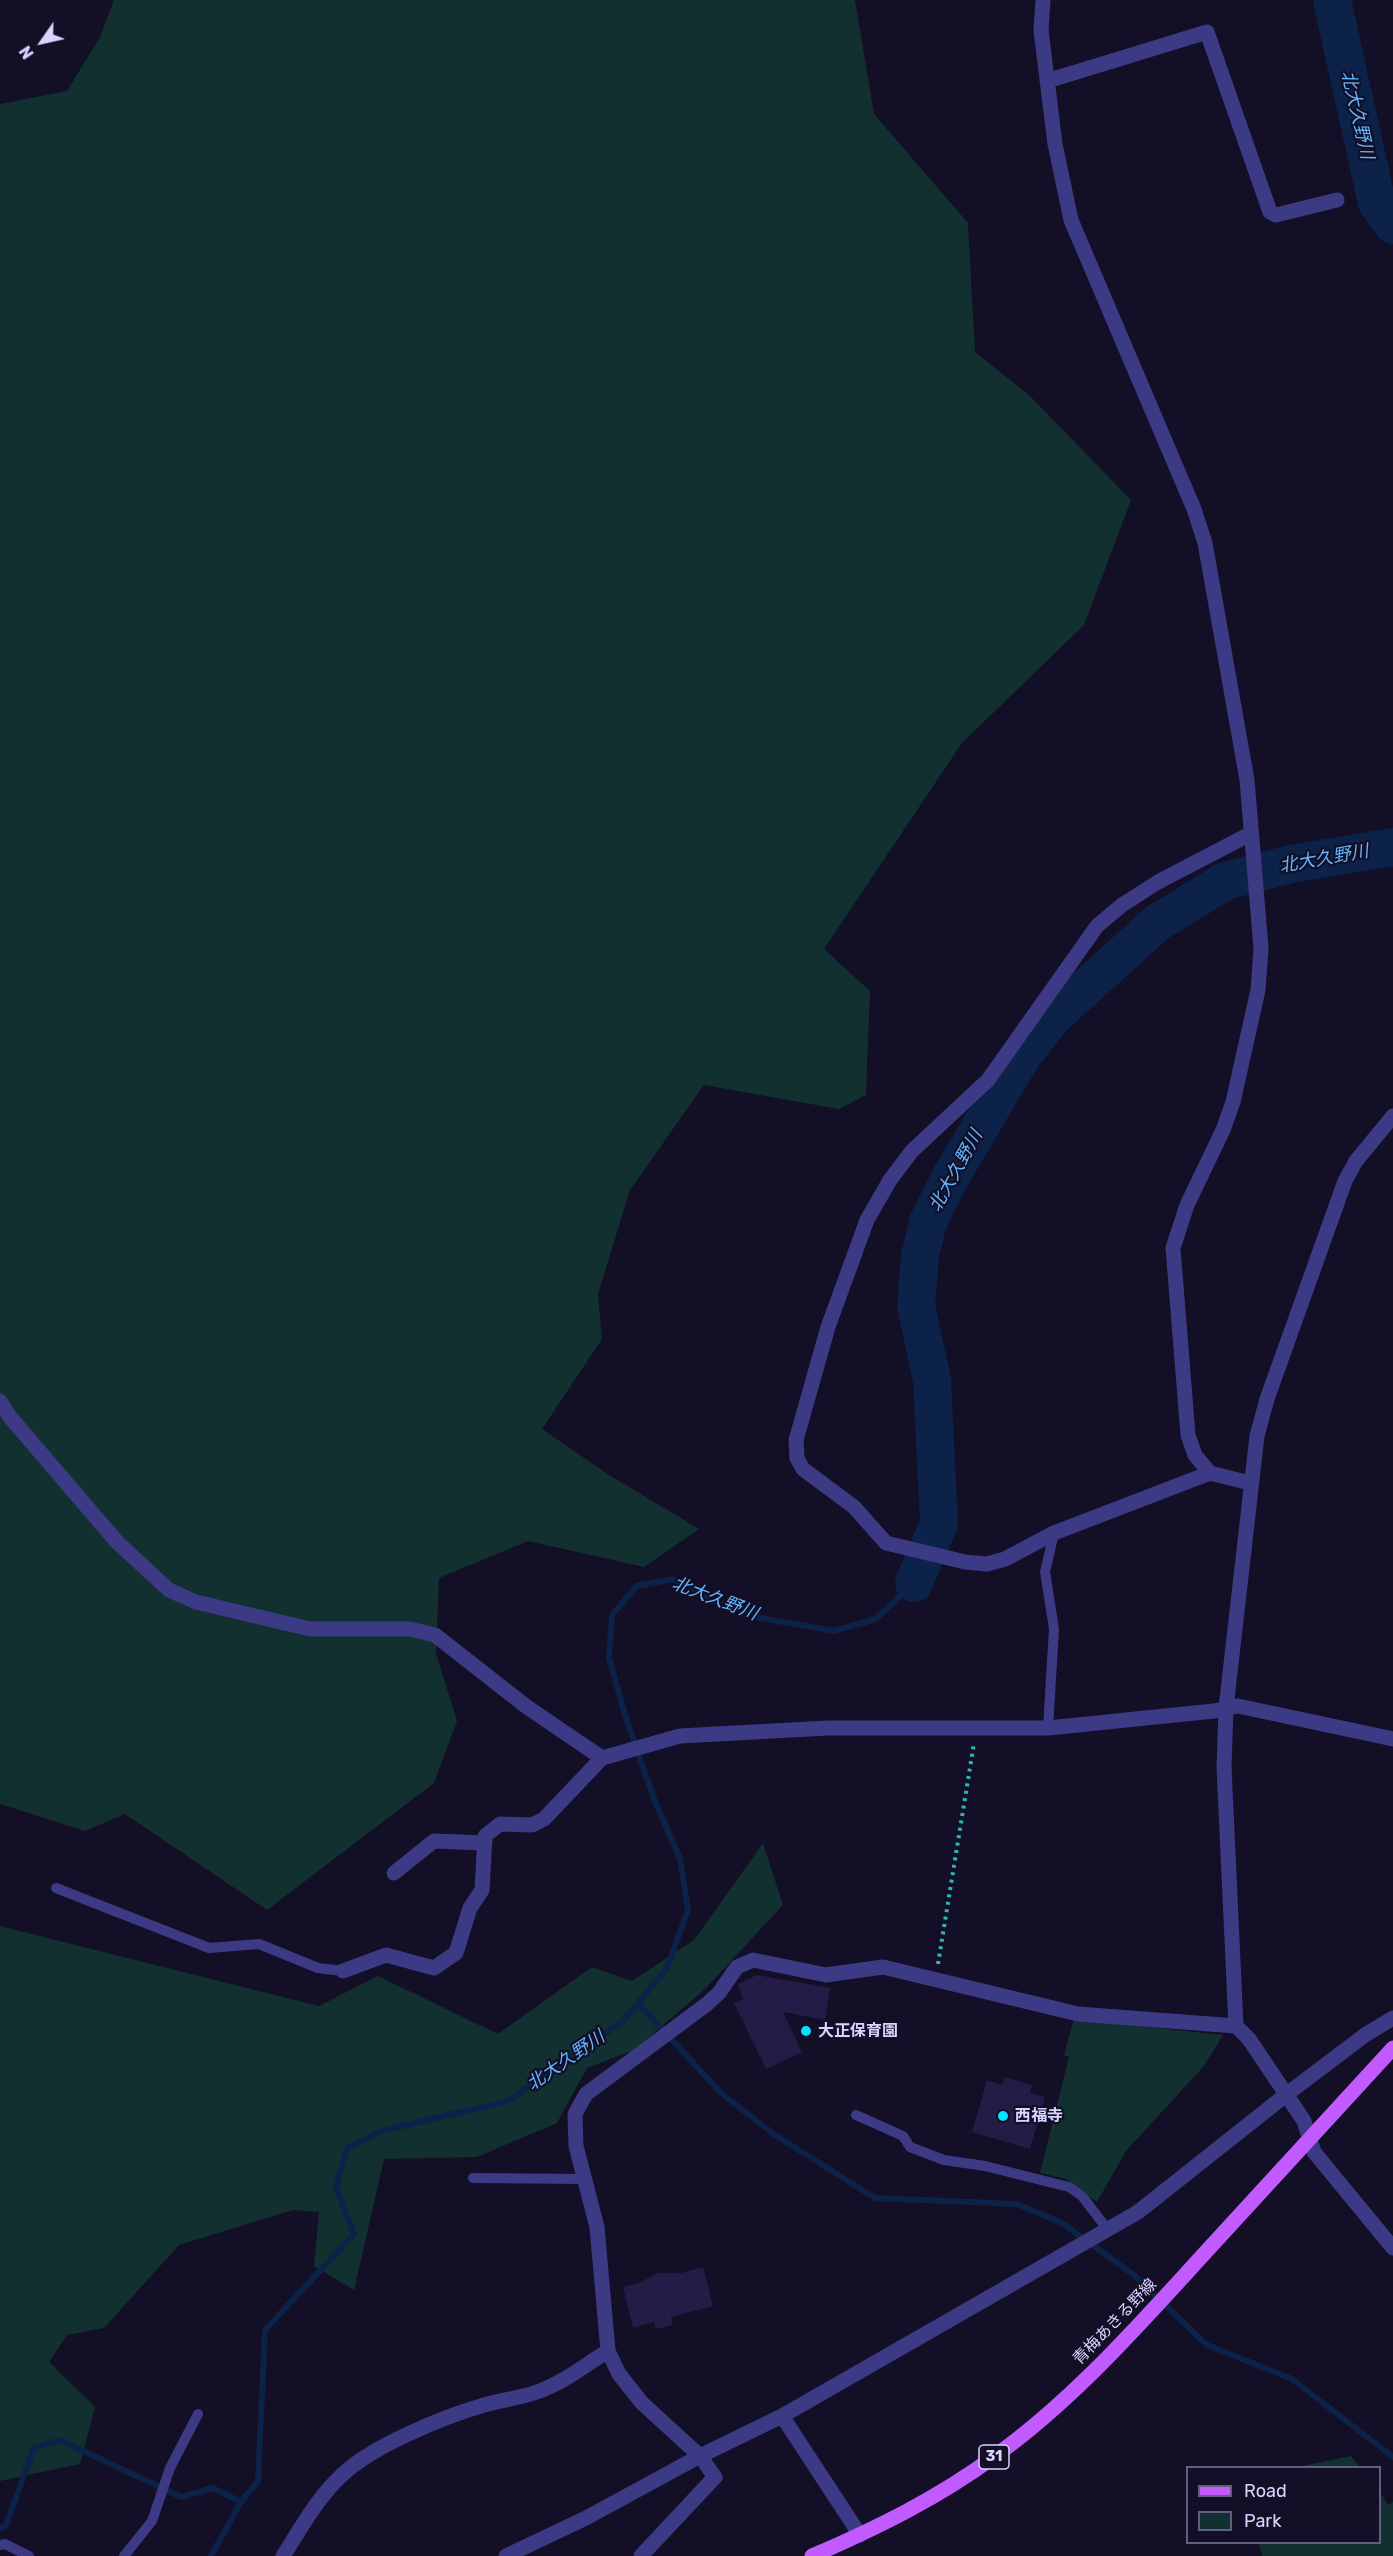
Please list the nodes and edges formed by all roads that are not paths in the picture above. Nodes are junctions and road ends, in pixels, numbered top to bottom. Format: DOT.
graph roads {
  1 [pos="1043,0"];
  2 [pos="1047,81"];
  3 [pos="1337,200"];
  4 [pos="1250,840"];
  5 [pos="1393,1116"];
  6 [pos="0,1401"];
  7 [pos="1210,1473"];
  8 [pos="1250,1483"];
  9 [pos="1054,1533"];
  10 [pos="1226,1708"];
  11 [pos="1048,1728"];
  12 [pos="1393,1739"];
  13 [pos="602,1758"];
  14 [pos="485,1843"];
  15 [pos="394,1873"];
  16 [pos="56,1888"];
  17 [pos="343,1971"];
  18 [pos="1393,2018"];
  19 [pos="1236,2026"];
  20 [pos="1393,2048"];
  21 [pos="1287,2094"];
  22 [pos="856,2115"];
  23 [pos="1310,2138"];
  24 [pos="473,2178"];
  25 [pos="585,2179"];
  26 [pos="1108,2230"];
  27 [pos="1393,2248"];
  28 [pos="608,2351"];
  29 [pos="198,2414"];
  30 [pos="782,2416"];
  31 [pos="700,2456"];
  32 [pos="860,2535"];
  33 [pos="0,2545"];
  34 [pos="29,2556"];
  35 [pos="124,2556"];
  36 [pos="283,2556"];
  37 [pos="506,2556"];
  38 [pos="641,2556"];
  39 [pos="812,2556"];
  1 -- 2 [label="street"];
  2 -- 3 [label="street"];
  2 -- 4 [label="street"];
  4 -- 7 [label="street"];
  4 -- 9 [label="street"];
  5 -- 8 [label="street"];
  6 -- 13 [label="street"];
  7 -- 8 [label="street"];
  7 -- 9 [label="street"];
  8 -- 10 [label="street"];
  9 -- 11 [label="lane"];
  10 -- 11 [label="street"];
  10 -- 12 [label="street"];
  10 -- 19 [label="street"];
  11 -- 13 [label="street"];
  13 -- 14 [label="street"];
  14 -- 15 [label="street"];
  14 -- 17 [label="street"];
  16 -- 17 [label="lane"];
  18 -- 21 [label="street"];
  19 -- 21 [label="street"];
  19 -- 25 [label="street"];
  20 -- 23 [label="main road, 青梅あきる野線 / 31"];
  21 -- 23 [label="street"];
  21 -- 26 [label="street"];
  22 -- 26 [label="lane"];
  23 -- 27 [label="street"];
  23 -- 32 [label="main road, 青梅あきる野線 / 31"];
  24 -- 25 [label="lane"];
  25 -- 28 [label="street"];
  26 -- 30 [label="street"];
  28 -- 31 [label="street"];
  28 -- 36 [label="street"];
  29 -- 35 [label="lane"];
  30 -- 31 [label="street"];
  30 -- 32 [label="street"];
  31 -- 37 [label="street"];
  31 -- 38 [label="street"];
  32 -- 39 [label="main road, 青梅あきる野線 / 31"];
  33 -- 34 [label="lane"];
}
